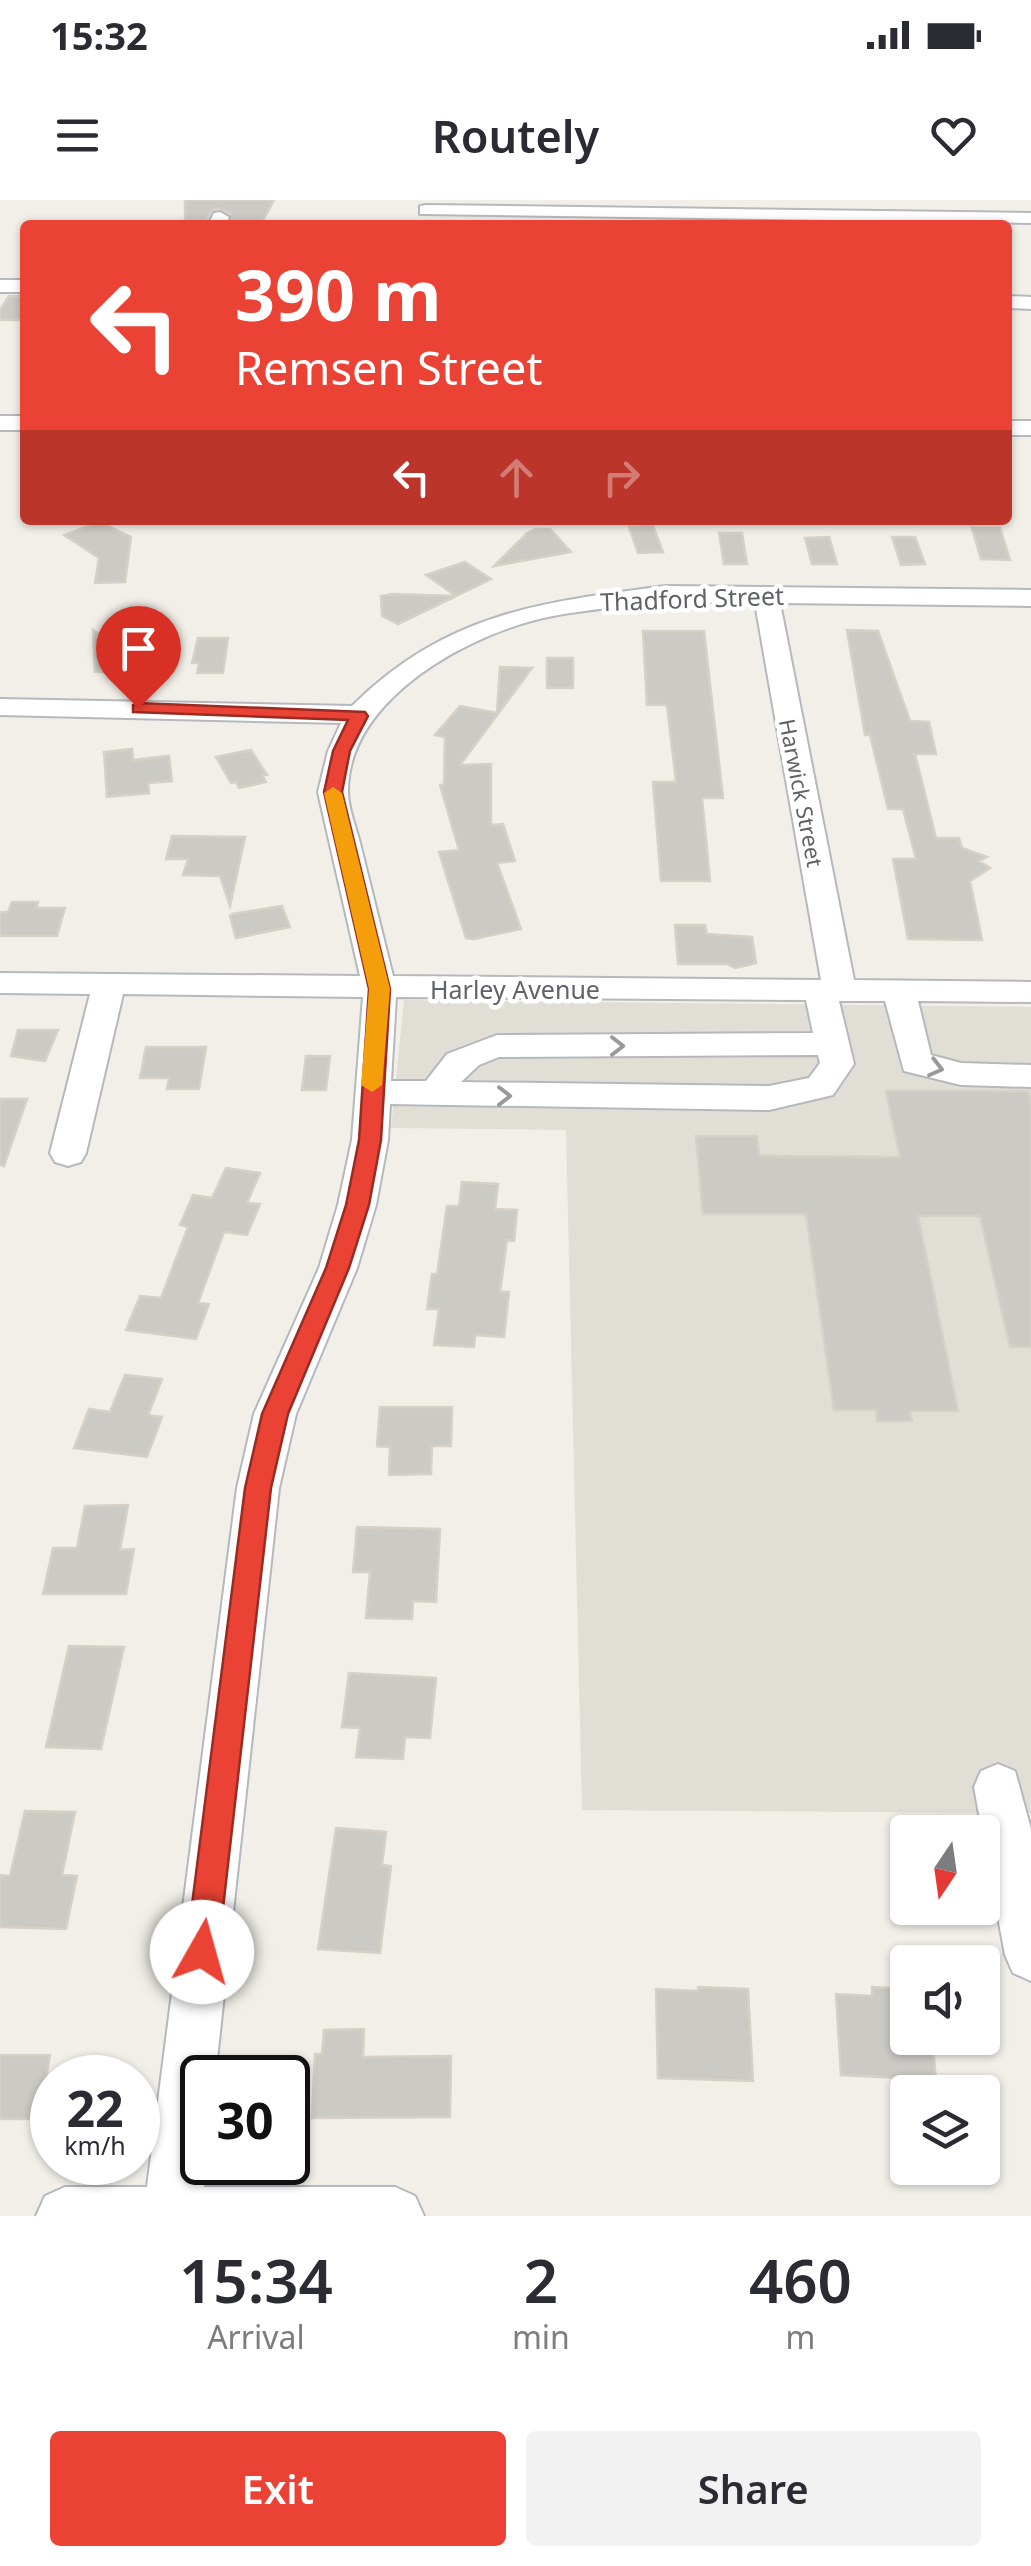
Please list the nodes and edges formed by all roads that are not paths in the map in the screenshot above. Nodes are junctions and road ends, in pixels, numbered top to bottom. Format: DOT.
graph roads {
  1 [pos="657,207"];
  2 [pos="425,212"];
  3 [pos="1031,218"];
  4 [pos="766,595"];
  5 [pos="1031,598"];
  6 [pos="0,707"];
  7 [pos="359,716"];
  8 [pos="0,984"];
  9 [pos="110,984"];
  10 [pos="380,989"];
  11 [pos="830,990"];
  12 [pos="899,990"];
  13 [pos="1031,992"];
  14 [pos="833,1044"];
  15 [pos="1031,1076"];
  16 [pos="371,1092"];
  17 [pos="438,1095"];
  18 [pos="68,1153"];
  19 [pos="998,1788"];
  20 [pos="1031,1955"];
  21 [pos="172,2214"];
  22 [pos="64,2216"];
  23 [pos="396,2216"];
  1 -- 2 [label="street"];
  1 -- 3 [label="street"];
  4 -- 5 [label="street, Thadford Street"];
  4 -- 7 [label="street, Thadford Street"];
  4 -- 11 [label="street, Harwick Street"];
  6 -- 7 [label="street"];
  7 -- 10 [label="street, Thadford Street"];
  8 -- 9 [label="street, Harley Avenue"];
  9 -- 10 [label="street, Harley Avenue"];
  9 -- 18 [label="street"];
  10 -- 11 [label="street, Harley Avenue"];
  10 -- 16 [label="street, Thadford Street"];
  11 -- 12 [label="street, Harley Avenue"];
  11 -- 14 [label="street, Harwick Street"];
  12 -- 13 [label="street, Harley Avenue"];
  12 -- 15 [label="street, one-way"];
  17 -- 14 [label="street, one-way"];
  17 -- 14 [label="street, one-way"];
  16 -- 17 [label="street"];
  16 -- 21 [label="street, Thadford Street"];
  19 -- 20 [label="street"];
  21 -- 22 [label="street"];
  21 -- 23 [label="street"];
}
